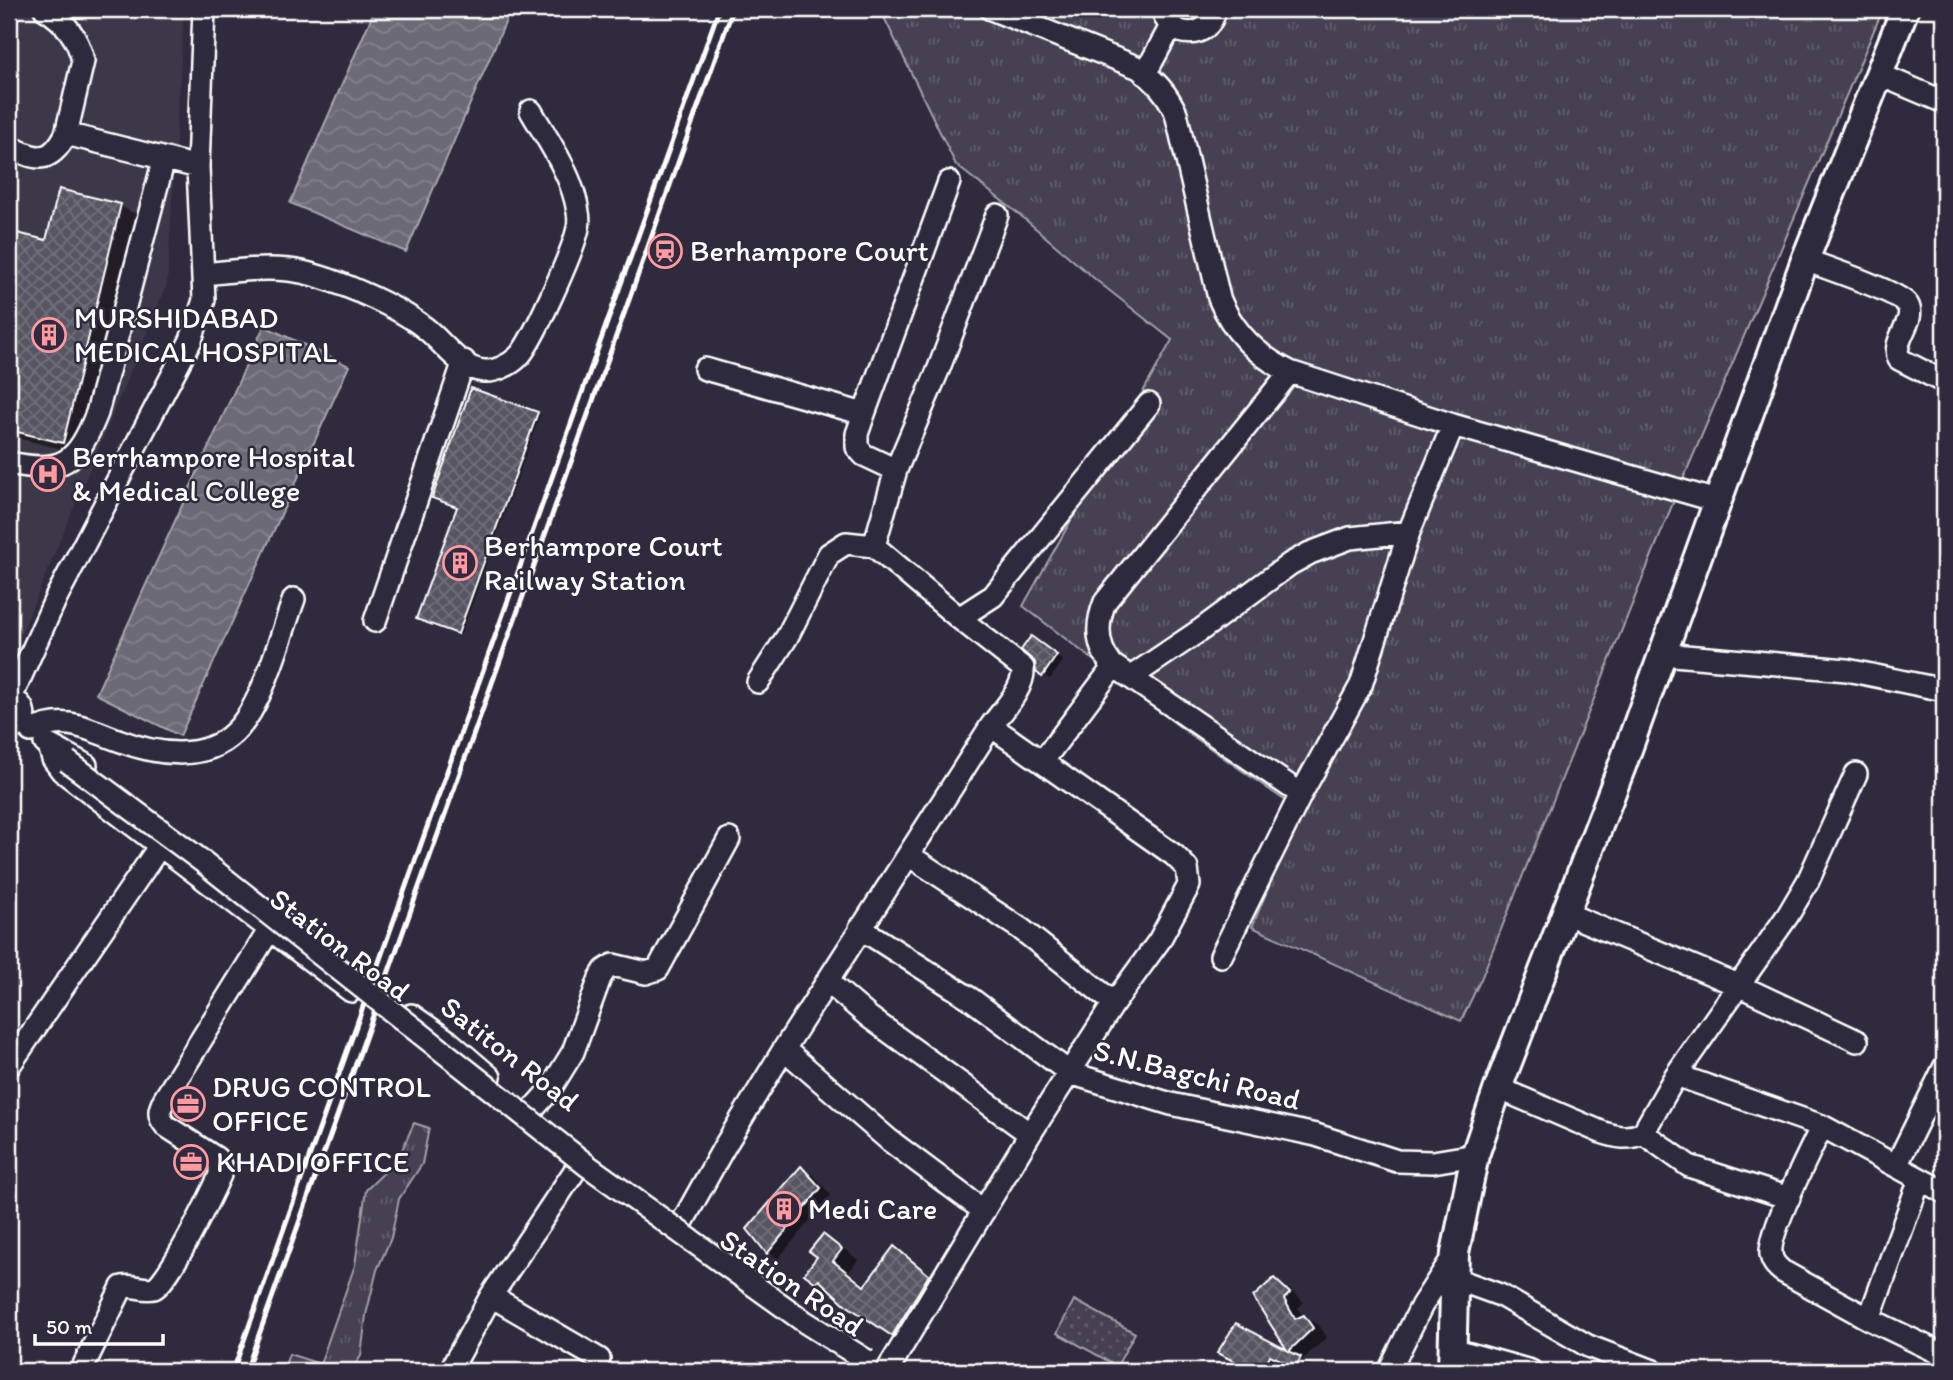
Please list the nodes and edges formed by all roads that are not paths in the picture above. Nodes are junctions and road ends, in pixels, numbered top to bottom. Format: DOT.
graph roads {
  1 [pos="45,9"];
  2 [pos="204,9"];
  3 [pos="991,9"];
  4 [pos="1214,9"];
  5 [pos="1905,9"];
  6 [pos="1167,17"];
  7 [pos="1145,74"];
  8 [pos="1878,74"];
  9 [pos="1944,102"];
  10 [pos="531,111"];
  11 [pos="66,134"];
  12 [pos="9,146"];
  13 [pos="164,159"];
  14 [pos="198,167"];
  15 [pos="949,182"];
  16 [pos="997,215"];
  17 [pos="1805,260"];
  18 [pos="204,274"];
  19 [pos="464,361"];
  20 [pos="705,369"];
  21 [pos="1290,372"];
  22 [pos="1944,382"];
  23 [pos="1149,404"];
  24 [pos="864,414"];
  25 [pos="1453,425"];
  26 [pos="9,463"];
  27 [pos="896,470"];
  28 [pos="1717,501"];
  29 [pos="1409,532"];
  30 [pos="874,546"];
  31 [pos="293,600"];
  32 [pos="959,618"];
  33 [pos="375,621"];
  34 [pos="1662,654"];
  35 [pos="1123,672"];
  36 [pos="758,682"];
  37 [pos="1944,690"];
  38 [pos="10,698"];
  39 [pos="991,726"];
  40 [pos="31,734"];
  41 [pos="75,762"];
  42 [pos="1042,762"];
  43 [pos="1856,774"];
  44 [pos="1301,794"];
  45 [pos="729,839"];
  46 [pos="159,847"];
  47 [pos="909,856"];
  48 [pos="1565,913"];
  49 [pos="860,928"];
  50 [pos="270,929"];
  51 [pos="1221,956"];
  52 [pos="827,981"];
  53 [pos="1740,986"];
  54 [pos="1114,1003"];
  55 [pos="1857,1041"];
  56 [pos="784,1049"];
  57 [pos="9,1066"];
  58 [pos="1944,1068"];
  59 [pos="1070,1073"];
  60 [pos="1676,1075"];
  61 [pos="1498,1088"];
  62 [pos="532,1110"];
  63 [pos="1822,1126"];
  64 [pos="1643,1133"];
  65 [pos="1030,1134"];
  66 [pos="1475,1155"];
  67 [pos="1896,1166"];
  68 [pos="576,1169"];
  69 [pos="1920,1179"];
  70 [pos="1944,1192"];
  71 [pos="1789,1198"];
  72 [pos="984,1211"];
  73 [pos="683,1221"];
  74 [pos="1454,1266"];
  75 [pos="491,1296"];
  76 [pos="1869,1319"];
  77 [pos="1944,1355"];
  78 [pos="598,1359"];
  79 [pos="1452,1360"];
  80 [pos="866,1361"];
  81 [pos="458,1368"];
  82 [pos="81,1371"];
  83 [pos="887,1371"];
  84 [pos="1389,1371"];
  85 [pos="1531,1371"];
  86 [pos="1653,1371"];
  1 -- 11 [label="street"];
  2 -- 14 [label="street"];
  3 -- 7 [label="street"];
  4 -- 6 [label="street"];
  5 -- 8 [label="main road"];
  6 -- 7 [label="street"];
  7 -- 21 [label="street"];
  8 -- 9 [label="street"];
  8 -- 17 [label="main road"];
  10 -- 19 [label="street"];
  11 -- 12 [label="street"];
  11 -- 13 [label="street"];
  13 -- 14 [label="street"];
  13 -- 26 [label="street"];
  14 -- 18 [label="street"];
  15 -- 24 [label="street"];
  16 -- 27 [label="street"];
  17 -- 22 [label="street"];
  17 -- 28 [label="main road"];
  18 -- 19 [label="street"];
  18 -- 38 [label="street"];
  19 -- 33 [label="street"];
  20 -- 24 [label="street"];
  21 -- 25 [label="street"];
  21 -- 35 [label="street"];
  23 -- 32 [label="street"];
  24 -- 27 [label="street"];
  25 -- 28 [label="street"];
  25 -- 29 [label="street"];
  27 -- 30 [label="street"];
  28 -- 34 [label="main road"];
  29 -- 35 [label="street"];
  29 -- 44 [label="street"];
  30 -- 32 [label="street"];
  30 -- 36 [label="street"];
  31 -- 40 [label="street"];
  32 -- 39 [label="street"];
  34 -- 37 [label="street"];
  34 -- 48 [label="main road"];
  35 -- 42 [label="street"];
  35 -- 44 [label="street"];
  38 -- 40 [label="street"];
  39 -- 42 [label="street"];
  39 -- 47 [label="street"];
  40 -- 41 [label="street, Station Road"];
  40 -- 46 [label="street, Station Road"];
  41 -- 62 [label="street, Satiton Road"];
  41 -- 80 [label="street, Station Road, bridge"];
  42 -- 54 [label="street"];
  43 -- 53 [label="street"];
  44 -- 51 [label="street"];
  45 -- 62 [label="street"];
  46 -- 50 [label="street, Station Road"];
  46 -- 57 [label="street"];
  47 -- 49 [label="street"];
  47 -- 54 [label="street, S.N.Bagchi Road"];
  48 -- 53 [label="street"];
  48 -- 61 [label="main road"];
  49 -- 52 [label="street"];
  49 -- 59 [label="street, S.N.Bagchi Road"];
  50 -- 68 [label="street, Station Road"];
  50 -- 82 [label="street"];
  52 -- 56 [label="street"];
  52 -- 65 [label="street"];
  53 -- 55 [label="street"];
  53 -- 60 [label="street"];
  54 -- 59 [label="street"];
  56 -- 72 [label="street"];
  56 -- 73 [label="street"];
  58 -- 67 [label="street"];
  59 -- 65 [label="street"];
  59 -- 66 [label="street, S.N.Bagchi Road"];
  60 -- 63 [label="street"];
  60 -- 64 [label="street"];
  61 -- 64 [label="street"];
  61 -- 66 [label="main road"];
  62 -- 73 [label="street, Satiton Road"];
  63 -- 67 [label="street"];
  63 -- 71 [label="street"];
  64 -- 71 [label="street"];
  65 -- 72 [label="street"];
  66 -- 74 [label="main road"];
  67 -- 69 [label="street"];
  68 -- 75 [label="street"];
  68 -- 80 [label="street, Station Road"];
  69 -- 70 [label="street"];
  69 -- 76 [label="street"];
  71 -- 76 [label="street"];
  72 -- 83 [label="street"];
  73 -- 80 [label="street, Satiton Road"];
  74 -- 79 [label="main road"];
  74 -- 84 [label="street"];
  74 -- 86 [label="street"];
  75 -- 78 [label="street"];
  75 -- 81 [label="street"];
  76 -- 77 [label="street"];
  79 -- 85 [label="street"];
  80 -- 83 [label="street"];
}
